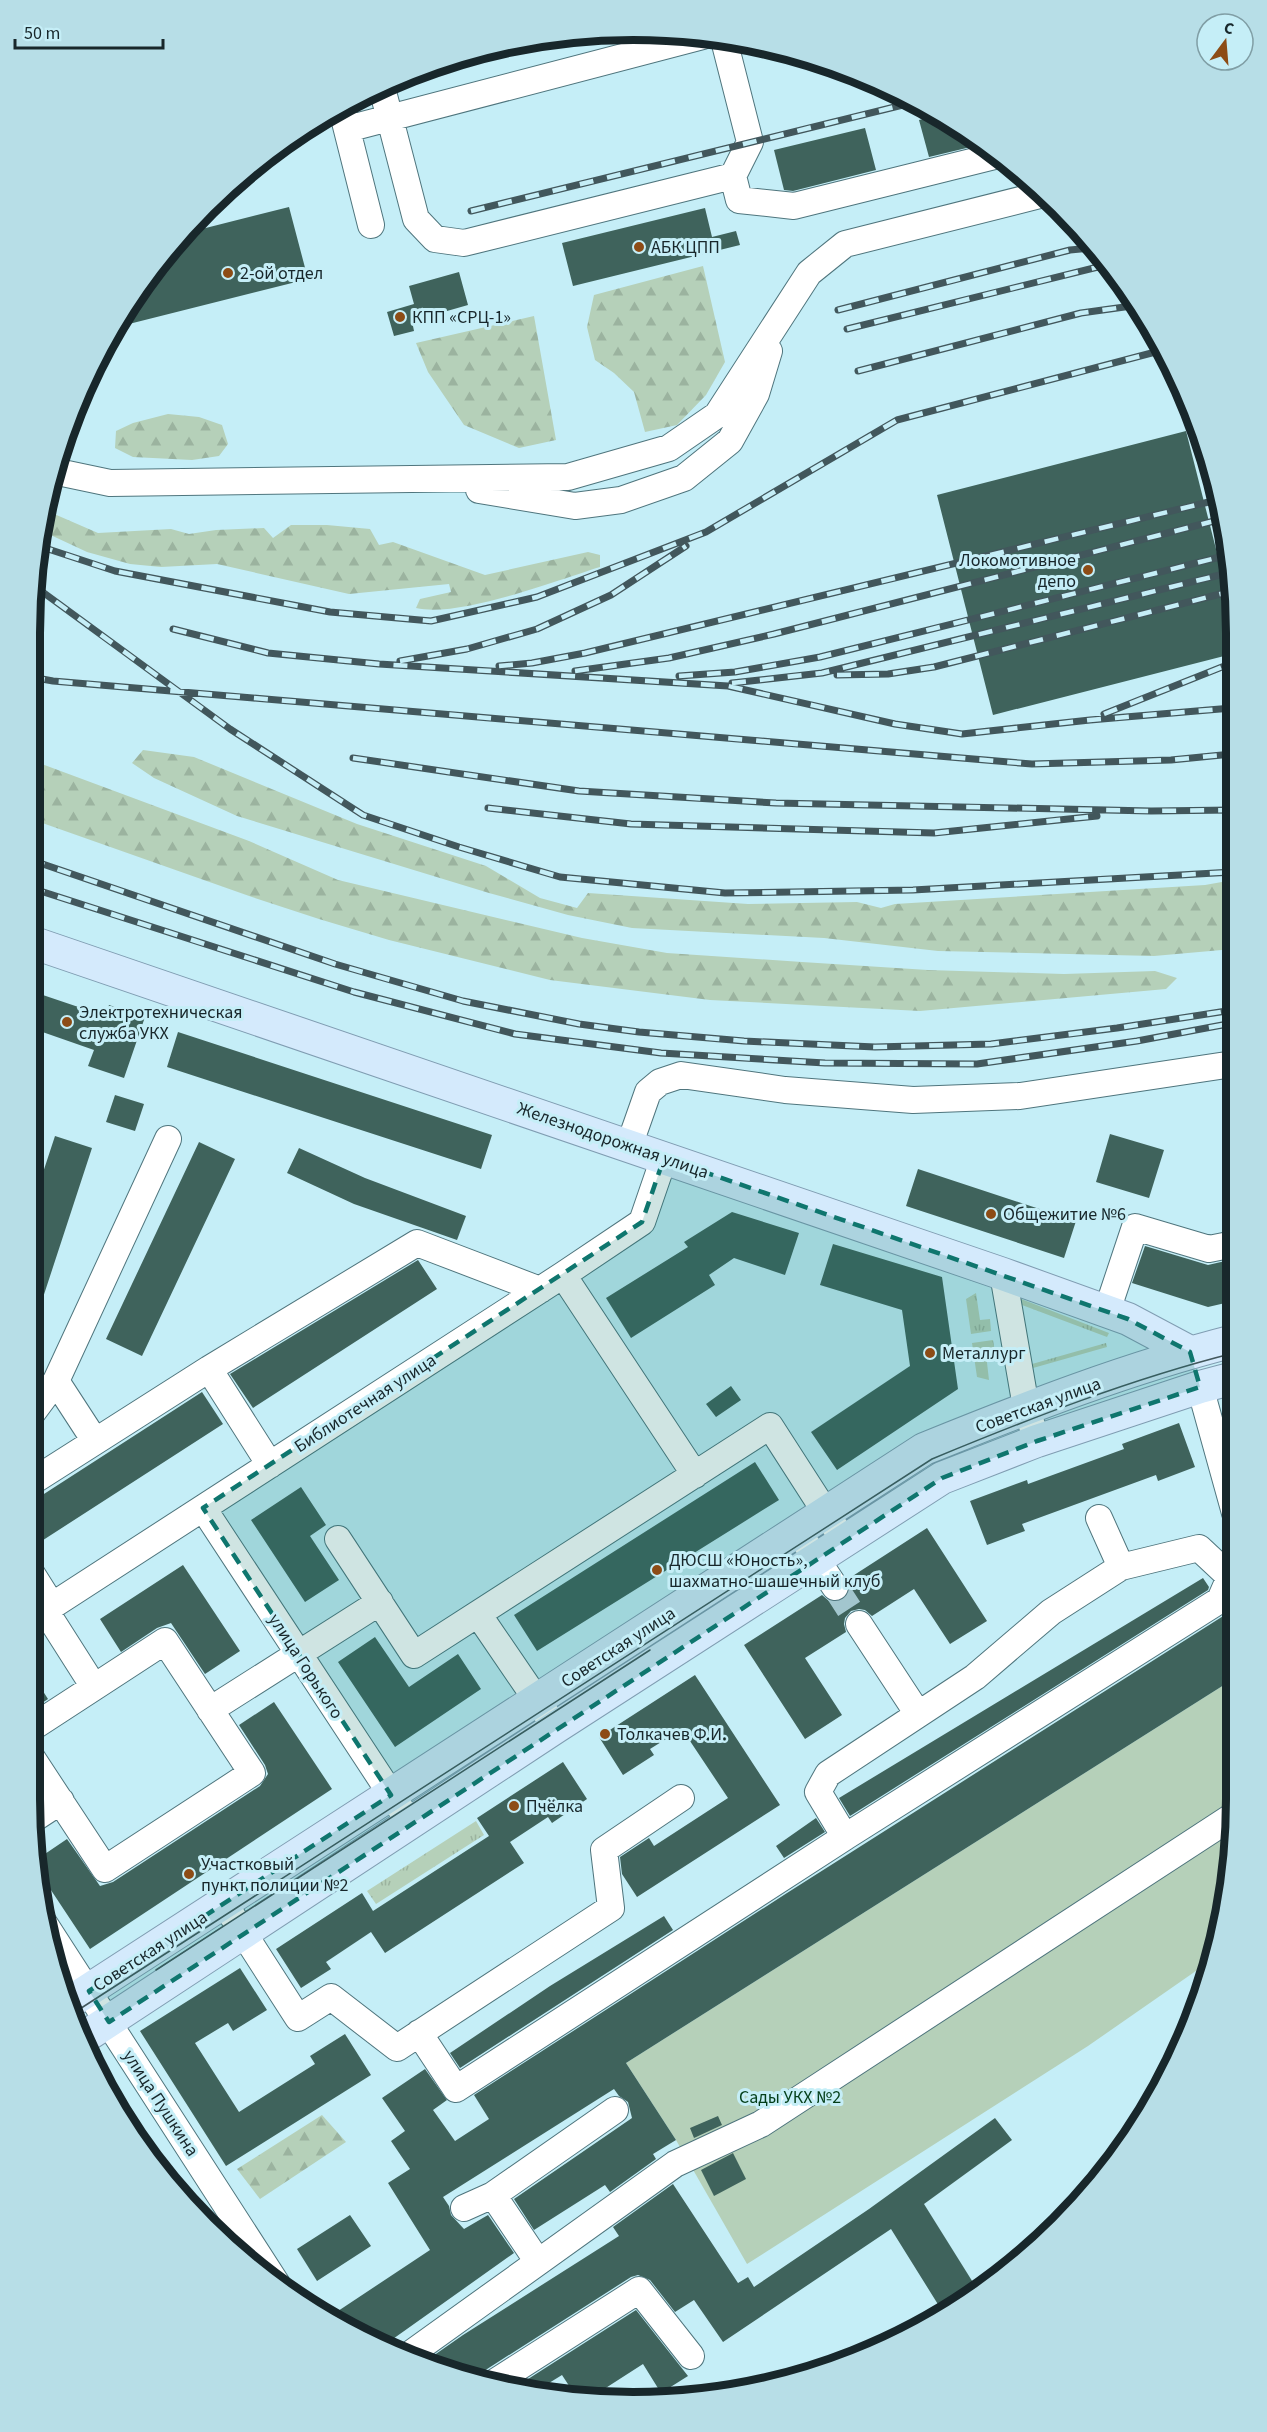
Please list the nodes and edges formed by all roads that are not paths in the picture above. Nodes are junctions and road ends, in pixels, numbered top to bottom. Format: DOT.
graph roads {
  1 [pos="678,43"];
  2 [pos="726,48"];
  3 [pos="384,96"];
  4 [pos="344,118"];
  5 [pos="389,118"];
  6 [pos="987,158"];
  7 [pos="733,176"];
  8 [pos="1034,197"];
  9 [pos="371,225"];
  10 [pos="777,325"];
  11 [pos="63,473"];
  12 [pos="418,480"];
  13 [pos="40,945"];
  14 [pos="1226,1065"];
  15 [pos="168,1139"];
  16 [pos="629,1146"];
  17 [pos="664,1158"];
  18 [pos="1226,1246"];
  19 [pos="1003,1274"];
  20 [pos="563,1275"];
  21 [pos="540,1290"];
  22 [pos="1107,1311"];
  23 [pos="1226,1343"];
  24 [pos="1190,1352"];
  25 [pos="209,1369"];
  26 [pos="1226,1380"];
  27 [pos="57,1381"];
  28 [pos="1200,1387"];
  29 [pos="40,1403"];
  30 [pos="1026,1407"];
  31 [pos="95,1441"];
  32 [pos="1037,1441"];
  33 [pos="270,1465"];
  34 [pos="695,1475"];
  35 [pos="40,1477"];
  36 [pos="1226,1480"];
  37 [pos="203,1508"];
  38 [pos="825,1512"];
  39 [pos="1099,1518"];
  40 [pos="797,1530"];
  41 [pos="338,1539"];
  42 [pos="844,1541"];
  43 [pos="816,1559"];
  44 [pos="1121,1567"];
  45 [pos="1226,1571"];
  46 [pos="835,1587"];
  47 [pos="1226,1588"];
  48 [pos="380,1602"];
  49 [pos="42,1612"];
  50 [pos="478,1614"];
  51 [pos="859,1624"];
  52 [pos="298,1654"];
  53 [pos="94,1687"];
  54 [pos="537,1700"];
  55 [pos="210,1710"];
  56 [pos="918,1714"];
  57 [pos="40,1722"];
  58 [pos="556,1727"];
  59 [pos="40,1770"];
  60 [pos="391,1795"];
  61 [pos="681,1798"];
  62 [pos="61,1801"];
  63 [pos="41,1814"];
  64 [pos="1225,1821"];
  65 [pos="410,1823"];
  66 [pos="845,1836"];
  67 [pos="224,1903"];
  68 [pos="243,1933"];
  69 [pos="68,1977"];
  70 [pos="78,1998"];
  71 [pos="109,2022"];
  72 [pos="419,2033"];
  73 [pos="90,2034"];
  74 [pos="615,2110"];
  75 [pos="494,2195"];
  76 [pos="464,2208"];
  77 [pos="261,2259"];
  78 [pos="538,2262"];
  79 [pos="416,2350"];
  80 [pos="691,2356"];
  81 [pos="504,2377"];
  1 -- 5 [label="street"];
  2 -- 7 [label="street"];
  3 -- 5 [label="street"];
  4 -- 5 [label="street"];
  4 -- 9 [label="street"];
  5 -- 7 [label="street"];
  6 -- 7 [label="street"];
  8 -- 10 [label="street"];
  10 -- 12 [label="street"];
  10 -- 12 [label="street"];
  11 -- 12 [label="street"];
  13 -- 16 [label="main road, Железнодорожная улица"];
  14 -- 16 [label="street"];
  15 -- 27 [label="street"];
  16 -- 17 [label="main road, Железнодорожная улица"];
  17 -- 19 [label="main road, Железнодорожная улица"];
  17 -- 20 [label="street, Библиотечная улица"];
  18 -- 22 [label="street"];
  19 -- 22 [label="main road, Железнодорожная улица"];
  19 -- 30 [label="street"];
  20 -- 21 [label="street, Библиотечная улица"];
  20 -- 34 [label="street"];
  21 -- 25 [label="street"];
  21 -- 33 [label="street, Библиотечная улица"];
  22 -- 24 [label="main road, Железнодорожная улица"];
  23 -- 24 [label="main road, Советская улица"];
  24 -- 28 [label="main road"];
  24 -- 30 [label="main road, Советская улица"];
  25 -- 31 [label="street"];
  25 -- 33 [label="street"];
  26 -- 28 [label="main road, Советская улица"];
  27 -- 29 [label="street"];
  27 -- 31 [label="street"];
  28 -- 32 [label="main road, Советская улица"];
  28 -- 36 [label="street"];
  30 -- 32 [label="street"];
  30 -- 38 [label="main road, Советская улица"];
  31 -- 35 [label="street"];
  32 -- 42 [label="main road, Советская улица"];
  33 -- 37 [label="street, Библиотечная улица"];
  34 -- 38 [label="street"];
  34 -- 50 [label="street"];
  37 -- 49 [label="street, Библиотечная улица"];
  37 -- 52 [label="street, улица Горького"];
  38 -- 40 [label="main road, Советская улица"];
  38 -- 42 [label="street"];
  39 -- 44 [label="street"];
  40 -- 43 [label="street"];
  40 -- 54 [label="main road, Советская улица"];
  41 -- 48 [label="street"];
  42 -- 43 [label="main road, Советская улица"];
  43 -- 46 [label="street"];
  43 -- 58 [label="main road, Советская улица"];
  44 -- 45 [label="street"];
  44 -- 56 [label="street"];
  47 -- 66 [label="street"];
  48 -- 50 [label="street"];
  48 -- 52 [label="street"];
  49 -- 53 [label="street"];
  50 -- 54 [label="street"];
  51 -- 56 [label="street"];
  52 -- 55 [label="street"];
  52 -- 60 [label="street, улица Горького"];
  53 -- 55 [label="street"];
  53 -- 57 [label="street"];
  54 -- 58 [label="street"];
  54 -- 60 [label="main road, Советская улица"];
  55 -- 62 [label="street"];
  56 -- 66 [label="street"];
  58 -- 65 [label="main road, Советская улица"];
  59 -- 62 [label="street"];
  60 -- 65 [label="street, улица Горького"];
  60 -- 67 [label="main road, Советская улица"];
  61 -- 72 [label="street"];
  62 -- 63 [label="street"];
  64 -- 78 [label="street"];
  65 -- 68 [label="main road, Советская улица"];
  66 -- 72 [label="street"];
  67 -- 68 [label="street"];
  67 -- 70 [label="main road, Советская улица"];
  68 -- 71 [label="main road, Советская улица"];
  68 -- 72 [label="street"];
  69 -- 70 [label="street, улица Пушкина"];
  70 -- 71 [label="street, улица Пушкина"];
  71 -- 73 [label="main road, Советская улица"];
  71 -- 77 [label="street, улица Пушкина"];
  74 -- 75 [label="street"];
  75 -- 76 [label="street"];
  75 -- 78 [label="street"];
  78 -- 79 [label="street"];
  80 -- 81 [label="street"];
}
